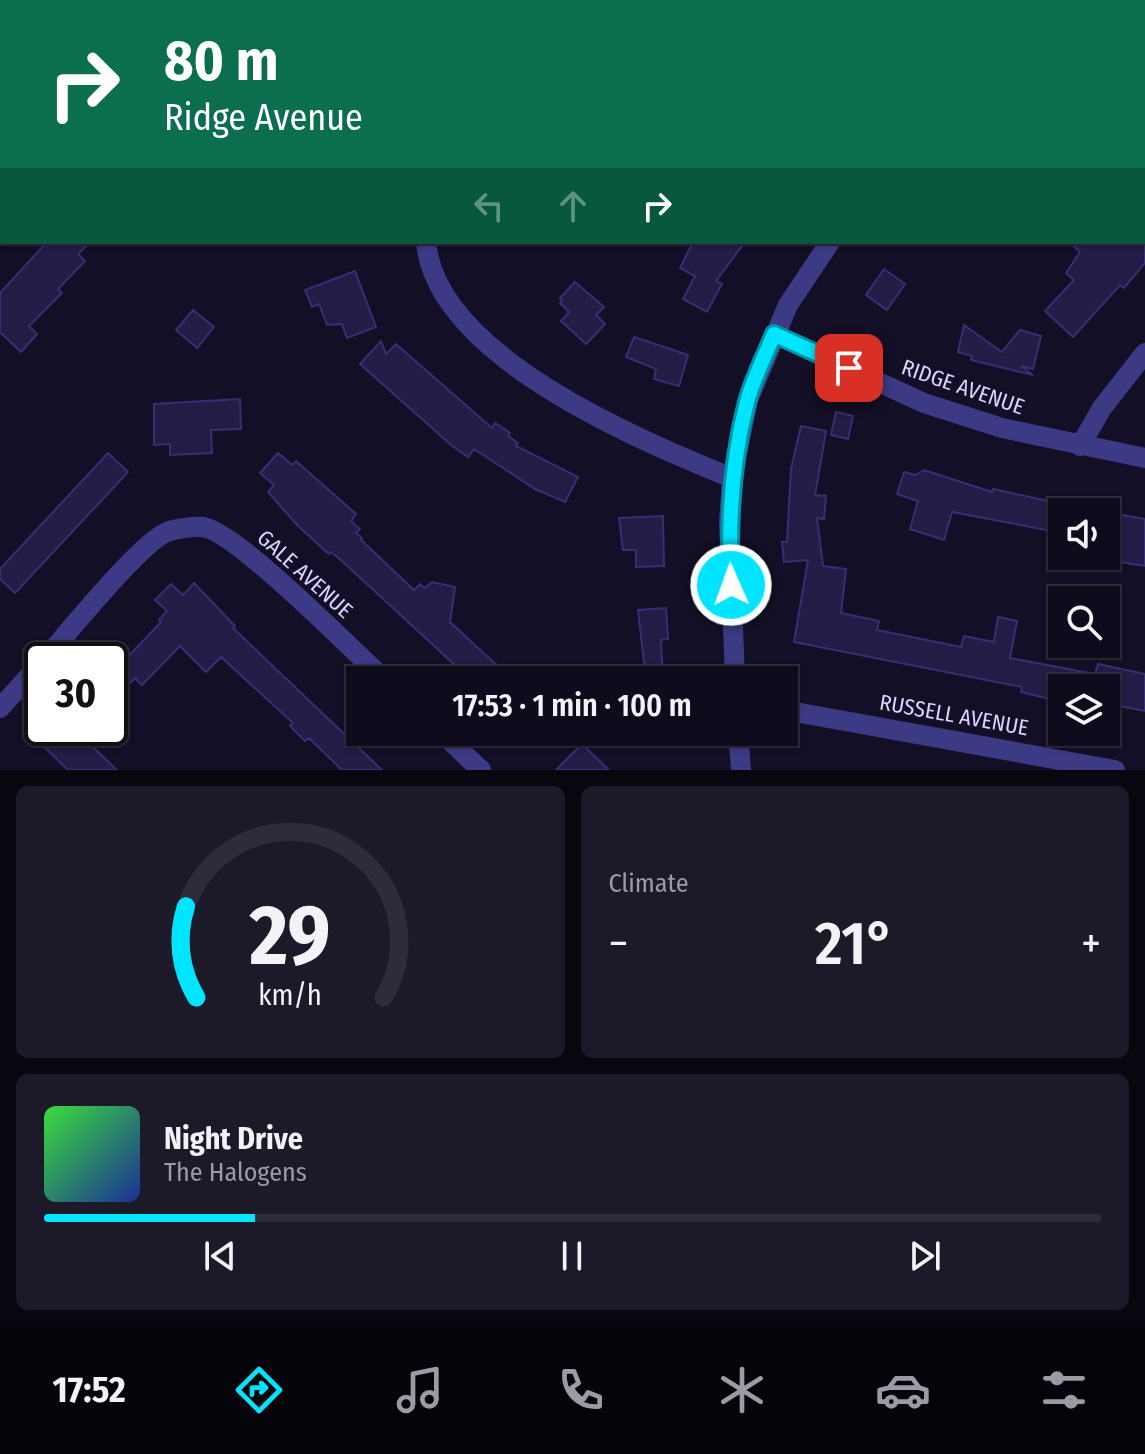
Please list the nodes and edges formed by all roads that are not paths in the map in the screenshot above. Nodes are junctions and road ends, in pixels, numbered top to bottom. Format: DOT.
graph roads {
  1 [pos="426,244"];
  2 [pos="829,244"];
  3 [pos="774,334"];
  4 [pos="1145,353"];
  5 [pos="1080,446"];
  6 [pos="1145,458"];
  7 [pos="732,478"];
  8 [pos="60,642"];
  9 [pos="370,666"];
  10 [pos="734,666"];
  11 [pos="24,682"];
  12 [pos="0,708"];
  13 [pos="798,713"];
  14 [pos="456,746"];
  15 [pos="739,746"];
  16 [pos="481,770"];
  17 [pos="741,770"];
  18 [pos="1115,770"];
  1 -- 7 [label="street"];
  2 -- 3 [label="street"];
  3 -- 5 [label="street, RIDGE AVENUE"];
  3 -- 7 [label="street"];
  4 -- 5 [label="street"];
  5 -- 6 [label="street, RIDGE AVENUE"];
  7 -- 10 [label="street"];
  8 -- 9 [label="street, GALE AVENUE"];
  11 -- 12 [label="street, GALE AVENUE"];
  13 -- 18 [label="street, RUSSELL AVENUE"];
  14 -- 16 [label="street"];
  15 -- 17 [label="street"];
}
